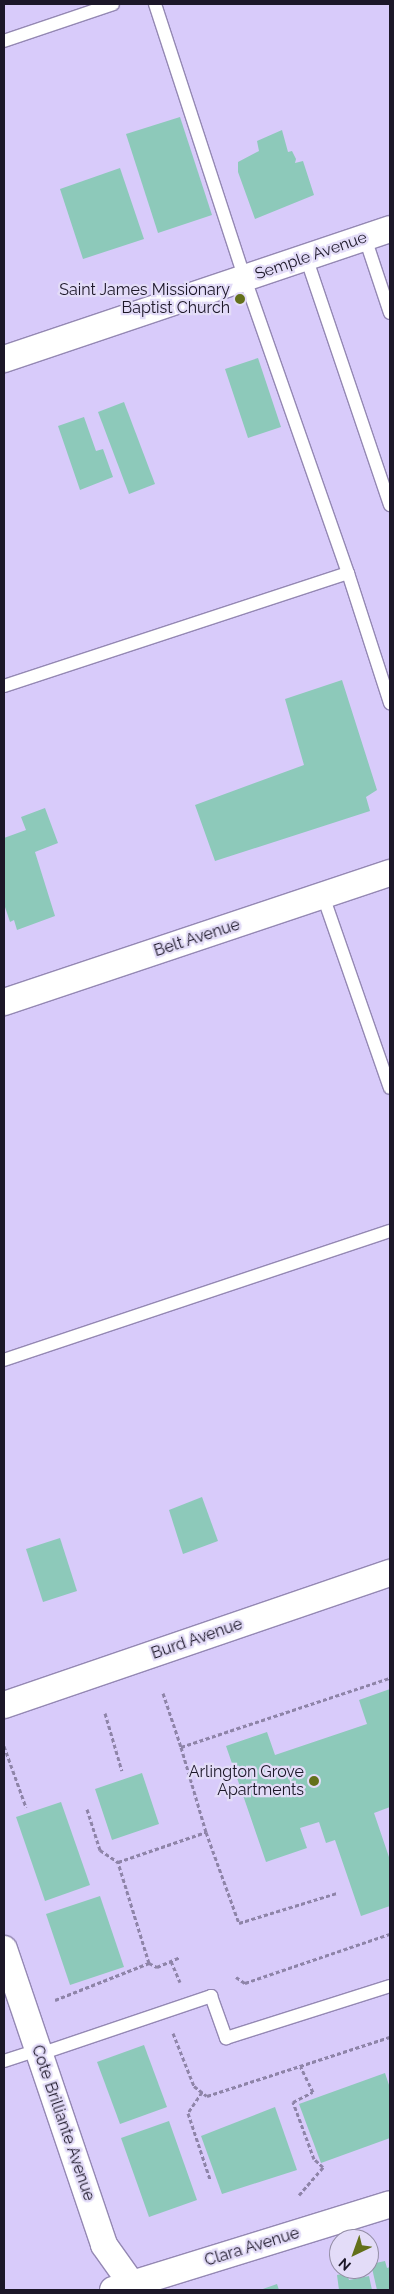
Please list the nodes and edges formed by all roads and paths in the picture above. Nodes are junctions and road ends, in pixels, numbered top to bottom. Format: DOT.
graph roads {
  1 [pos="113,4"];
  2 [pos="155,4"];
  3 [pos="4,41"];
  4 [pos="390,229"];
  5 [pos="365,238"];
  6 [pos="306,258"];
  7 [pos="244,278"];
  8 [pos="390,314"];
  9 [pos="4,359"];
  10 [pos="390,505"];
  11 [pos="348,573"];
  12 [pos="4,686"];
  13 [pos="390,703"];
  14 [pos="390,873"];
  15 [pos="323,896"];
  16 [pos="4,1002"];
  17 [pos="390,1088"];
  18 [pos="390,1231"];
  19 [pos="4,1360"];
  20 [pos="390,1574"];
  21 [pos="390,1678"];
  22 [pos="163,1693"];
  23 [pos="4,1706"];
  24 [pos="105,1713"];
  25 [pos="4,1746"];
  26 [pos="181,1747"];
  27 [pos="122,1771"];
  28 [pos="26,1808"];
  29 [pos="87,1809"];
  30 [pos="206,1832"];
  31 [pos="118,1862"];
  32 [pos="337,1893"];
  33 [pos="390,1934"];
  34 [pos="4,1949"];
  35 [pos="180,1957"];
  36 [pos="171,1961"];
  37 [pos="150,1963"];
  38 [pos="236,1977"];
  39 [pos="180,1982"];
  40 [pos="390,1986"];
  41 [pos="55,2000"];
  42 [pos="172,2030"];
  43 [pos="390,2037"];
  44 [pos="39,2052"];
  45 [pos="4,2061"];
  46 [pos="301,2066"];
  47 [pos="202,2092"];
  48 [pos="210,2179"];
  49 [pos="299,2195"];
  50 [pos="390,2204"];
  51 [pos="127,2288"];
  1 -- 3 [label="lane"];
  2 -- 7 [label="lane"];
  4 -- 5 [label="street, Semple Avenue"];
  5 -- 6 [label="street, Semple Avenue"];
  5 -- 8 [label="lane"];
  6 -- 7 [label="street, Semple Avenue"];
  6 -- 10 [label="lane"];
  7 -- 9 [label="street, Semple Avenue"];
  7 -- 11 [label="lane"];
  11 -- 12 [label="lane"];
  11 -- 13 [label="lane"];
  14 -- 15 [label="street, Belt Avenue"];
  15 -- 16 [label="street, Belt Avenue"];
  15 -- 17 [label="lane"];
  18 -- 19 [label="lane"];
  20 -- 23 [label="street, Burd Avenue"];
  21 -- 26 [label="path"];
  22 -- 26 [label="path"];
  24 -- 27 [label="path"];
  25 -- 28 [label="path"];
  26 -- 30 [label="path"];
  29 -- 31 [label="path"];
  30 -- 31 [label="path"];
  30 -- 32 [label="path"];
  31 -- 37 [label="path"];
  33 -- 38 [label="path"];
  34 -- 44 [label="street, Cote Brilliante Avenue"];
  35 -- 36 [label="path"];
  36 -- 37 [label="path"];
  36 -- 39 [label="path"];
  37 -- 41 [label="path"];
  40 -- 44 [label="lane"];
  42 -- 47 [label="path"];
  43 -- 46 [label="path"];
  44 -- 45 [label="lane"];
  44 -- 51 [label="street, Cote Brilliante Avenue"];
  46 -- 47 [label="path"];
  46 -- 49 [label="path"];
  47 -- 48 [label="path"];
  50 -- 51 [label="street, Clara Avenue"];
}
